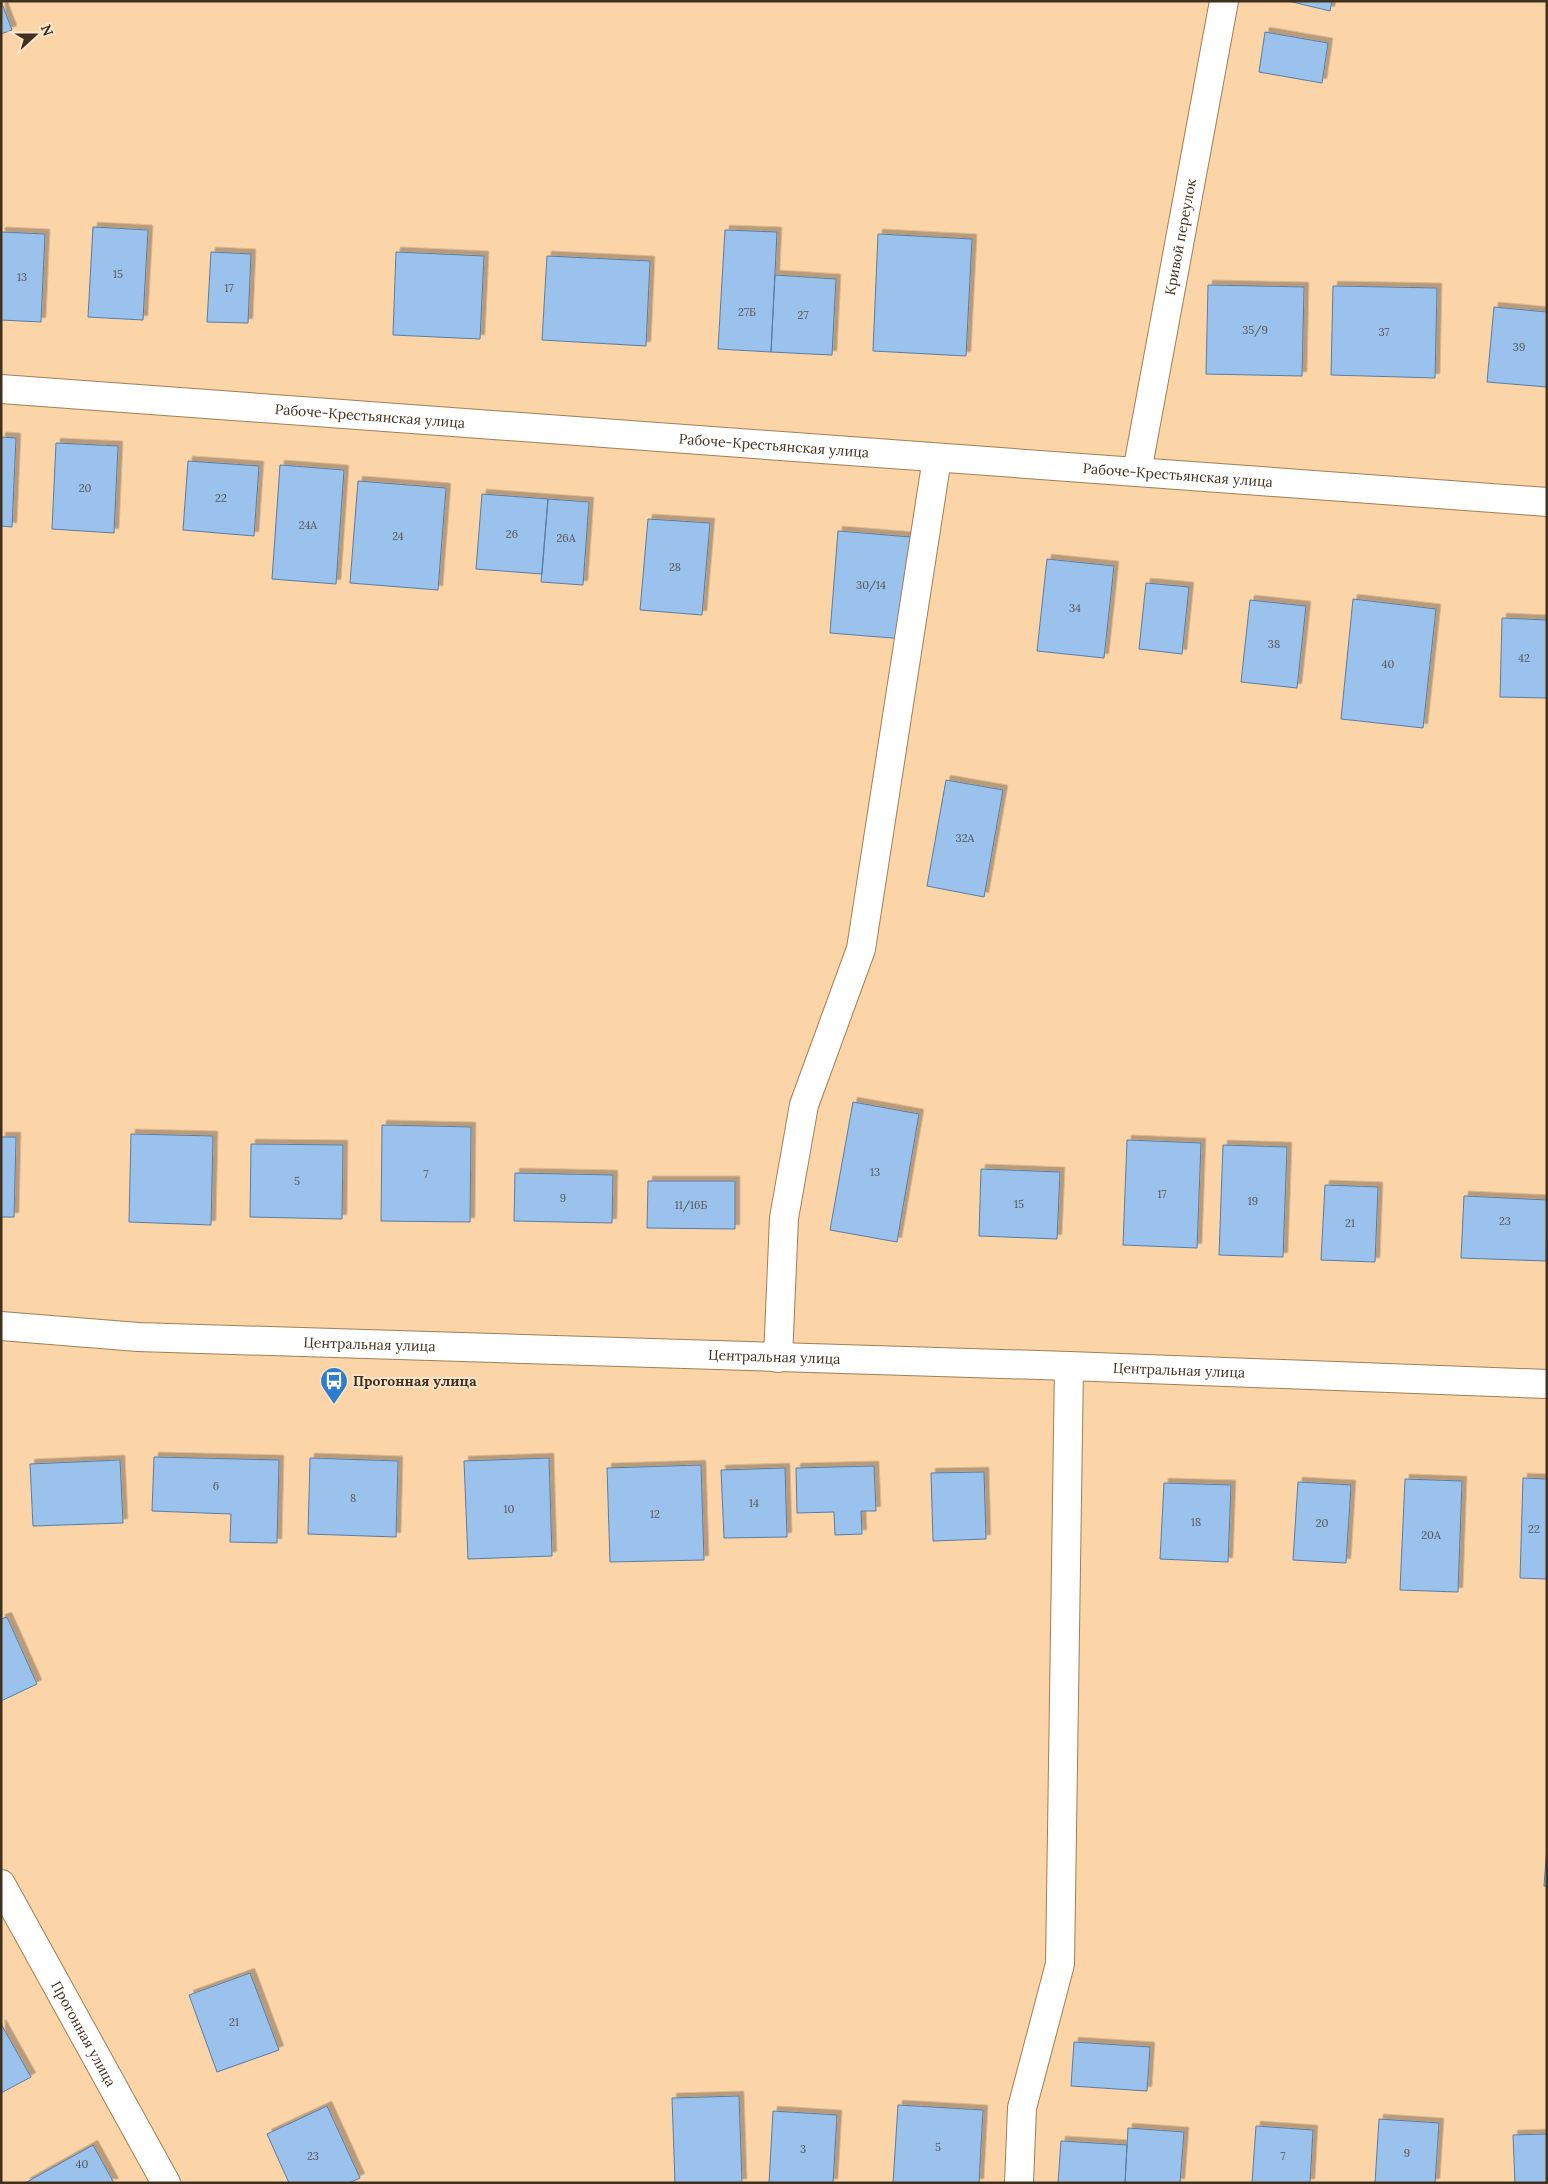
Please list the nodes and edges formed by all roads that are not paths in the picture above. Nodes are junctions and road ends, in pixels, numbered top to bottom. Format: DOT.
graph roads {
  1 [pos="1224,1"];
  2 [pos="1,389"];
  3 [pos="936,458"];
  4 [pos="1137,472"];
  5 [pos="1547,502"];
  6 [pos="1,1326"];
  7 [pos="778,1358"];
  8 [pos="1069,1366"];
  9 [pos="1547,1384"];
  10 [pos="1,1884"];
  11 [pos="166,2183"];
  12 [pos="1019,2183"];
  1 -- 4 [label="street, Кривой переулок"];
  2 -- 3 [label="street, Рабоче-Крестьянская улица"];
  3 -- 4 [label="street, Рабоче-Крестьянская улица"];
  3 -- 7 [label="street"];
  4 -- 5 [label="street, Рабоче-Крестьянская улица"];
  6 -- 7 [label="street, Центральная улица"];
  7 -- 8 [label="street, Центральная улица"];
  8 -- 9 [label="street, Центральная улица"];
  8 -- 12 [label="street"];
  10 -- 11 [label="street, Прогонная улица"];
}
